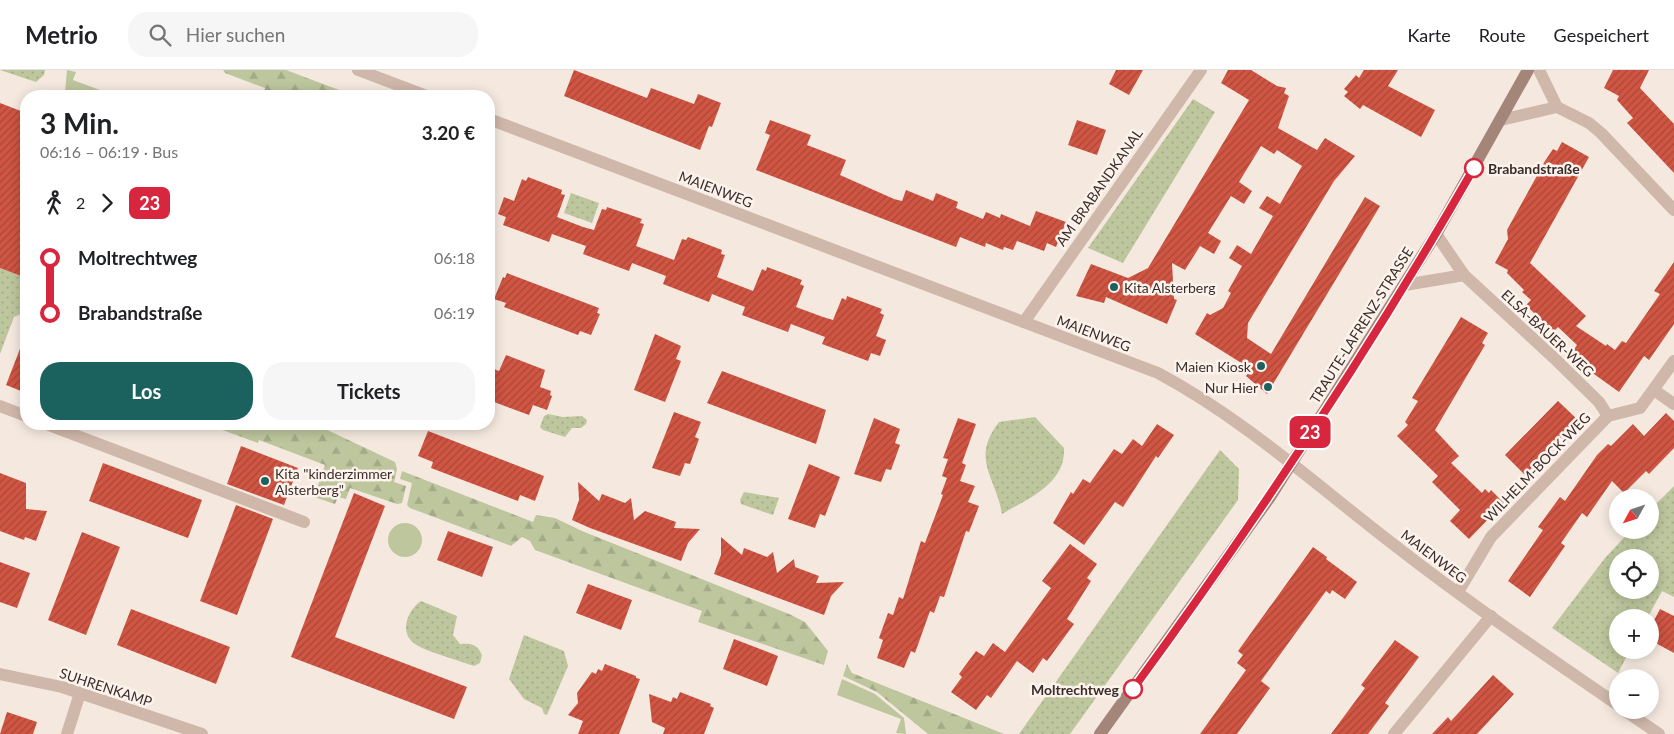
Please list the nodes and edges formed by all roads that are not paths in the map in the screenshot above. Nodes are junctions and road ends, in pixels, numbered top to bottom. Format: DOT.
graph roads {
  1 [pos="358,70"];
  2 [pos="1201,70"];
  3 [pos="1528,70"];
  4 [pos="1539,70"];
  5 [pos="412,90"];
  6 [pos="1557,107"];
  7 [pos="1500,120"];
  8 [pos="495,121"];
  9 [pos="1674,210"];
  10 [pos="1436,234"];
  11 [pos="1464,275"];
  12 [pos="1405,284"];
  13 [pos="1024,322"];
  14 [pos="1674,361"];
  15 [pos="1654,390"];
  16 [pos="1674,404"];
  17 [pos="0,406"];
  18 [pos="20,414"];
  19 [pos="1608,416"];
  20 [pos="62,430"];
  21 [pos="1291,463"];
  22 [pos="304,522"];
  23 [pos="1458,592"];
  24 [pos="1491,616"];
  25 [pos="0,674"];
  26 [pos="80,693"];
  27 [pos="1609,699"];
  28 [pos="1635,719"];
  29 [pos="1653,733"];
  30 [pos="67,734"];
  31 [pos="202,734"];
  32 [pos="1100,734"];
  33 [pos="1394,734"];
  1 -- 5 [label="street"];
  2 -- 13 [label="street, AM BRABANDKANAL"];
  3 -- 7 [label="main road, TRAUTE-LAFRENZ-STRASSE"];
  4 -- 6 [label="street"];
  6 -- 7 [label="street"];
  6 -- 9 [label="street"];
  7 -- 10 [label="main road, TRAUTE-LAFRENZ-STRASSE"];
  8 -- 13 [label="street, MAIENWEG"];
  10 -- 11 [label="street, ELSA-BAUER-WEG"];
  10 -- 12 [label="main road, TRAUTE-LAFRENZ-STRASSE"];
  11 -- 12 [label="street"];
  11 -- 19 [label="street, ELSA-BAUER-WEG"];
  12 -- 21 [label="main road, TRAUTE-LAFRENZ-STRASSE"];
  13 -- 21 [label="street, MAIENWEG"];
  14 -- 15 [label="street, WILHELM-BOCK-WEG"];
  15 -- 16 [label="street"];
  15 -- 19 [label="street, WILHELM-BOCK-WEG"];
  17 -- 18 [label="street"];
  19 -- 23 [label="street, WILHELM-BOCK-WEG"];
  20 -- 22 [label="street"];
  21 -- 23 [label="street, MAIENWEG"];
  21 -- 32 [label="main road, TRAUTE-LAFRENZ-STRASSE"];
  23 -- 24 [label="street, MAIENWEG"];
  24 -- 27 [label="street, MAIENWEG"];
  24 -- 33 [label="street"];
  25 -- 26 [label="street, SUHRENKAMP"];
  26 -- 30 [label="street"];
  26 -- 31 [label="street, SUHRENKAMP"];
  28 -- 29 [label="street"];
}
